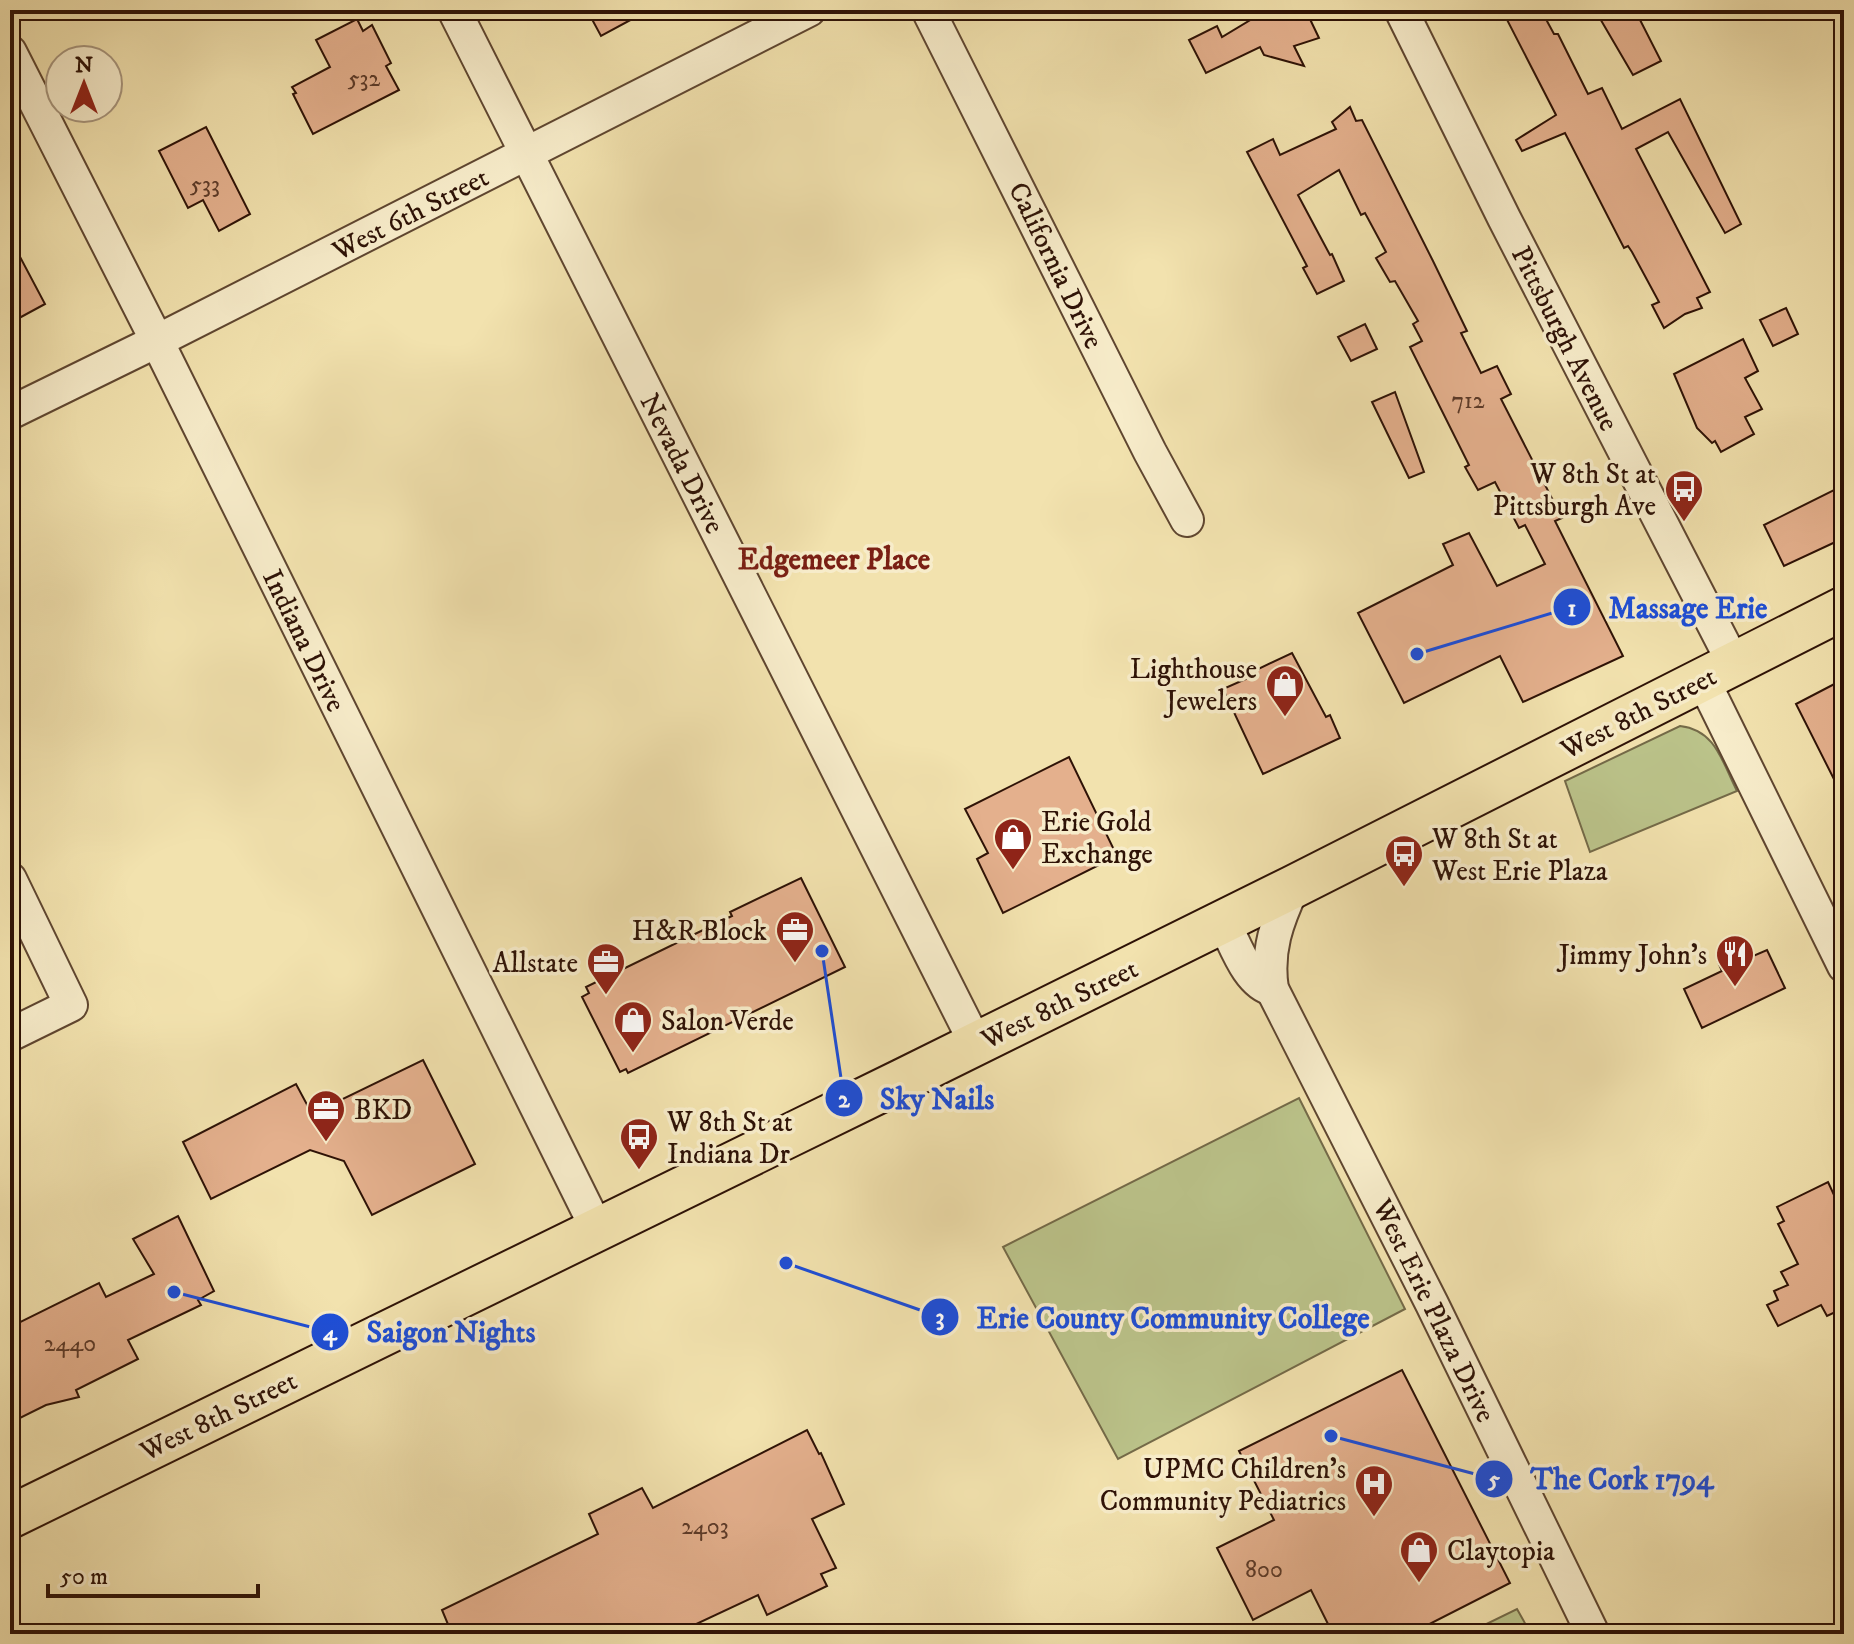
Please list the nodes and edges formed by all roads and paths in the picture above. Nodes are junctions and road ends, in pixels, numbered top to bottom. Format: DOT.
graph roads {
  1 [pos="454,10"];
  2 [pos="809,10"];
  3 [pos="928,10"];
  4 [pos="1401,10"];
  5 [pos="10,52"];
  6 [pos="527,154"];
  7 [pos="157,341"];
  8 [pos="10,413"];
  9 [pos="1187,520"];
  10 [pos="1844,608"];
  11 [pos="1718,672"];
  12 [pos="10,879"];
  13 [pos="1293,887"];
  14 [pos="1223,921"];
  15 [pos="1844,966"];
  16 [pos="1272,989"];
  17 [pos="10,1035"];
  18 [pos="976,1044"];
  19 [pos="597,1229"];
  20 [pos="10,1517"];
  21 [pos="1593,1634"];
  1 -- 6 [label="street, Nevada Drive"];
  2 -- 6 [label="street, West 6th Street"];
  3 -- 9 [label="street, California Drive"];
  4 -- 11 [label="street, Pittsburgh Avenue"];
  5 -- 7 [label="street, Indiana Drive"];
  6 -- 7 [label="street, West 6th Street"];
  6 -- 18 [label="street, Nevada Drive"];
  7 -- 8 [label="street, West 6th Street"];
  7 -- 19 [label="street, Indiana Drive"];
  10 -- 11 [label="main road, West 8th Street"];
  11 -- 13 [label="main road, West 8th Street"];
  11 -- 15 [label="street, Pittsburgh Avenue"];
  12 -- 17 [label="street"];
  13 -- 14 [label="main road, West 8th Street"];
  13 -- 16 [label="street, West Erie Plaza Drive"];
  14 -- 16 [label="street, West Erie Plaza Drive"];
  14 -- 18 [label="main road, West 8th Street"];
  16 -- 21 [label="street, West Erie Plaza Drive"];
  18 -- 19 [label="main road, West 8th Street"];
  19 -- 20 [label="main road, West 8th Street"];
}
